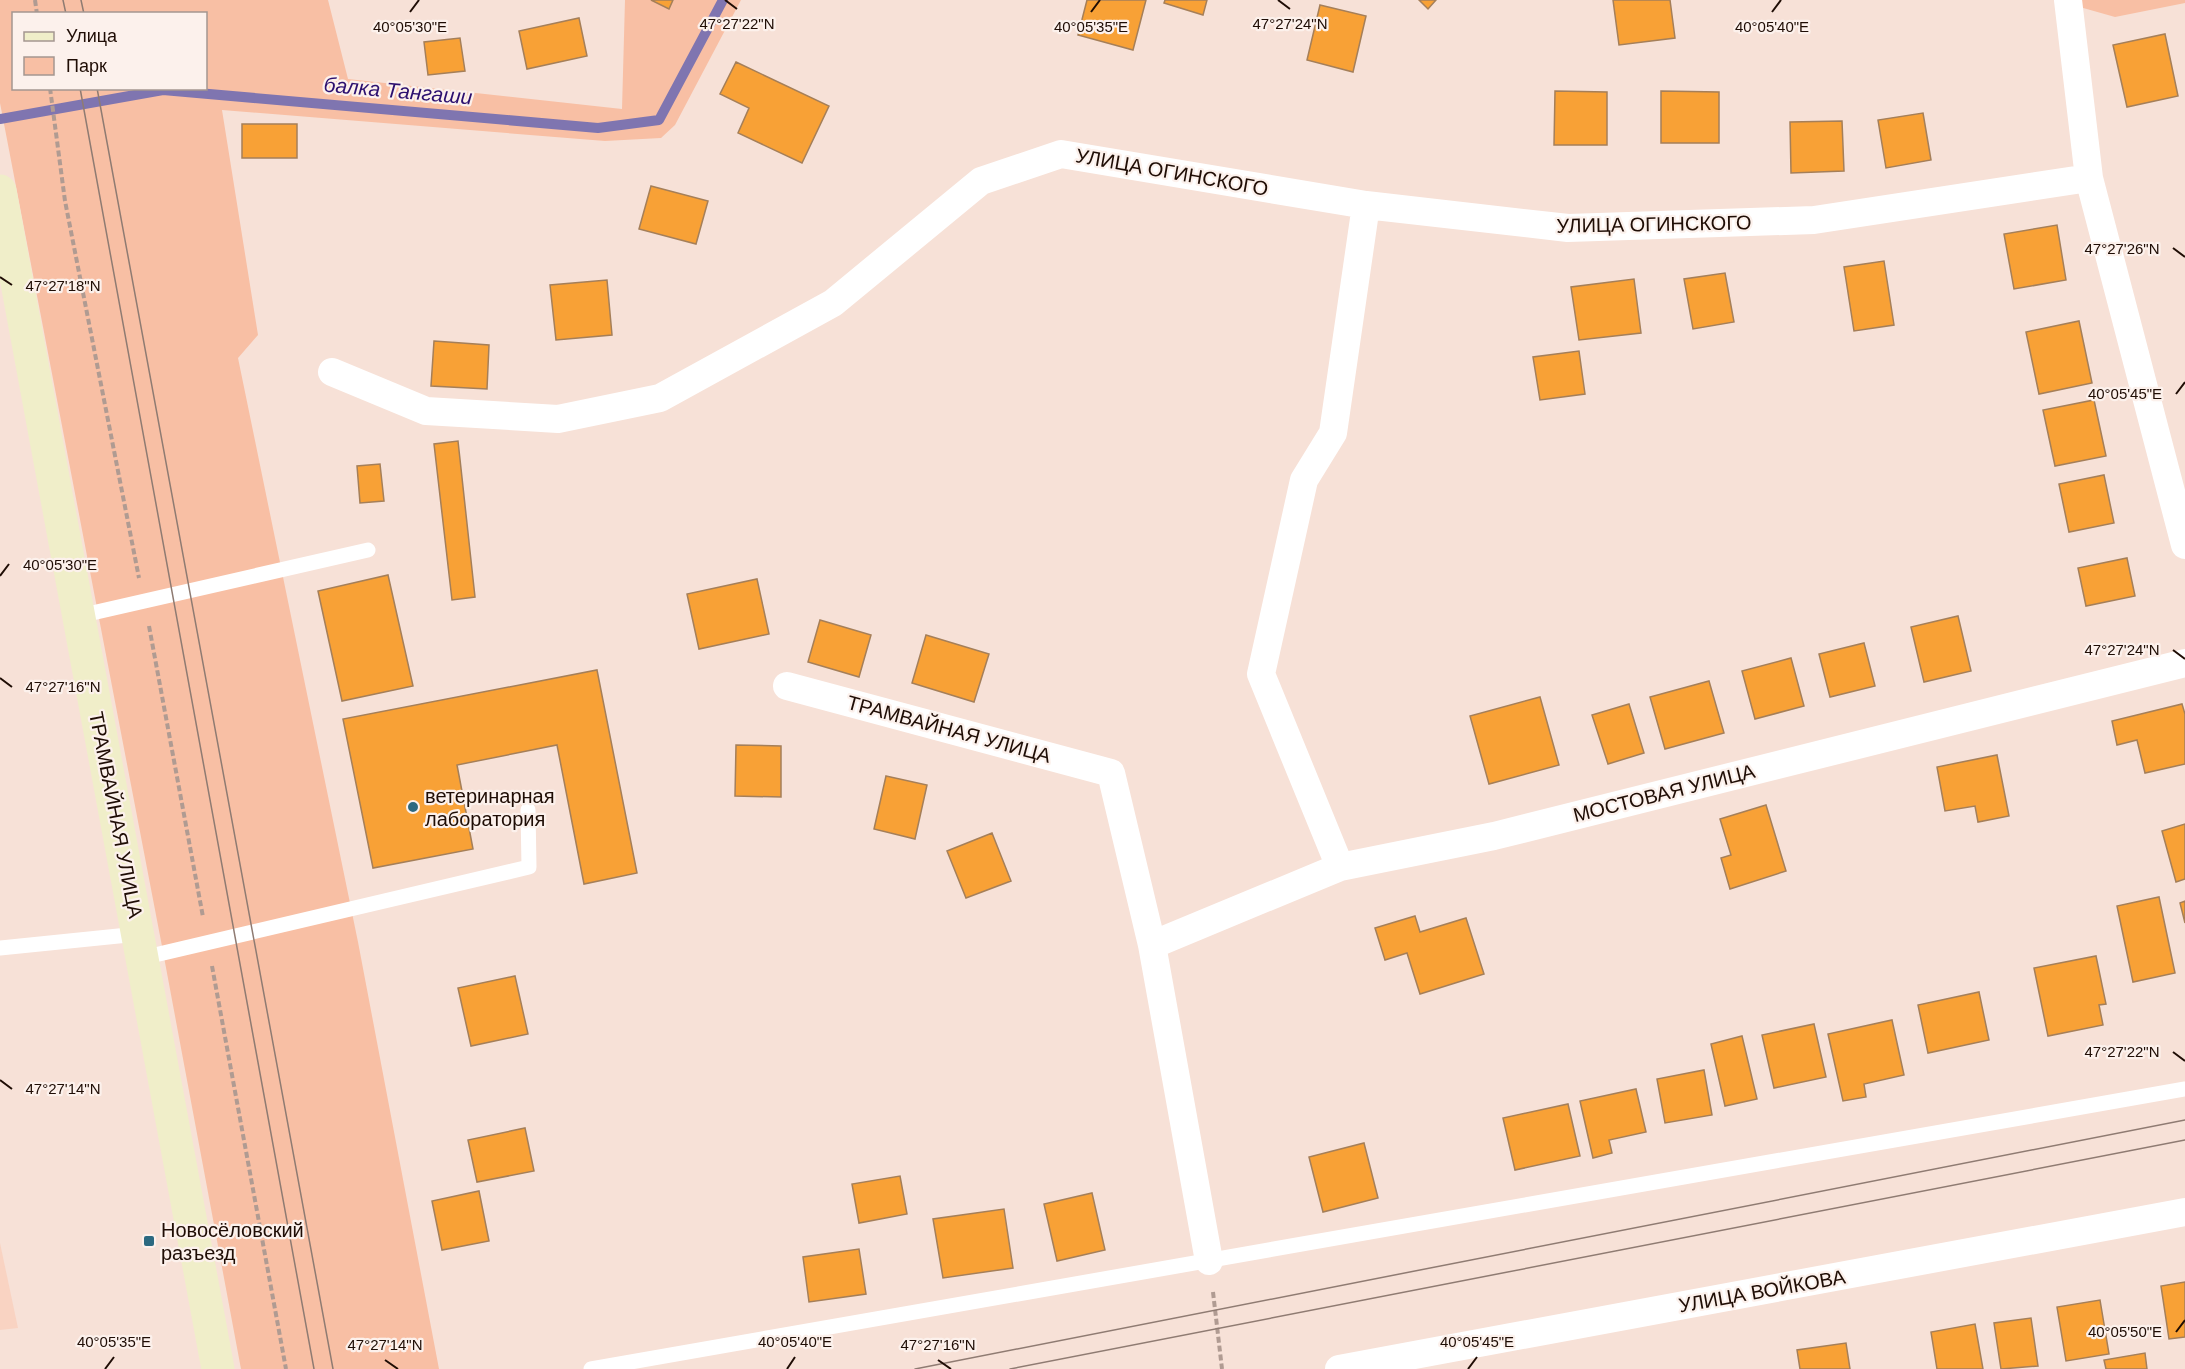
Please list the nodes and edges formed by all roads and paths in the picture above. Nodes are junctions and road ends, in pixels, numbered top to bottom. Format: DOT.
graph roads {
  1 [pos="2068,0"];
  2 [pos="50,90"];
  3 [pos="2089,178"];
  4 [pos="1,196"];
  5 [pos="1366,205"];
  6 [pos="332,372"];
  7 [pos="2185,545"];
  8 [pos="368,550"];
  9 [pos="144,601"];
  10 [pos="79,616"];
  11 [pos="2185,663"];
  12 [pos="787,686"];
  13 [pos="528,810"];
  14 [pos="1340,867"];
  15 [pos="207,942"];
  16 [pos="1152,945"];
  17 [pos="140,946"];
  18 [pos="0,948"];
  19 [pos="2185,1089"];
  20 [pos="2185,1212"];
  21 [pos="1209,1261"];
  22 [pos="218,1369"];
  23 [pos="286,1369"];
  24 [pos="591,1369"];
  25 [pos="1222,1369"];
  26 [pos="1339,1369"];
  1 -- 3 [label="street"];
  2 -- 9 [label="path"];
  3 -- 5 [label="street, УЛИЦА ОГИНСКОГО"];
  3 -- 7 [label="street"];
  4 -- 10 [label="main road, ТРАМВАЙНАЯ УЛИЦА"];
  5 -- 6 [label="street, УЛИЦА ОГИНСКОГО"];
  5 -- 14 [label="street"];
  8 -- 9 [label="lane"];
  9 -- 10 [label="lane"];
  9 -- 15 [label="path"];
  10 -- 17 [label="main road, ТРАМВАЙНАЯ УЛИЦА"];
  11 -- 14 [label="street, МОСТОВАЯ УЛИЦА"];
  12 -- 16 [label="street, ТРАМВАЙНАЯ УЛИЦА"];
  13 -- 15 [label="lane"];
  14 -- 16 [label="street, МОСТОВАЯ УЛИЦА"];
  15 -- 17 [label="lane"];
  15 -- 23 [label="path"];
  16 -- 21 [label="street"];
  17 -- 18 [label="lane"];
  17 -- 22 [label="main road, ТРАМВАЙНАЯ УЛИЦА"];
  19 -- 21 [label="lane"];
  20 -- 26 [label="street, УЛИЦА ВОЙКОВА"];
  21 -- 24 [label="lane"];
  21 -- 25 [label="path"];
}
